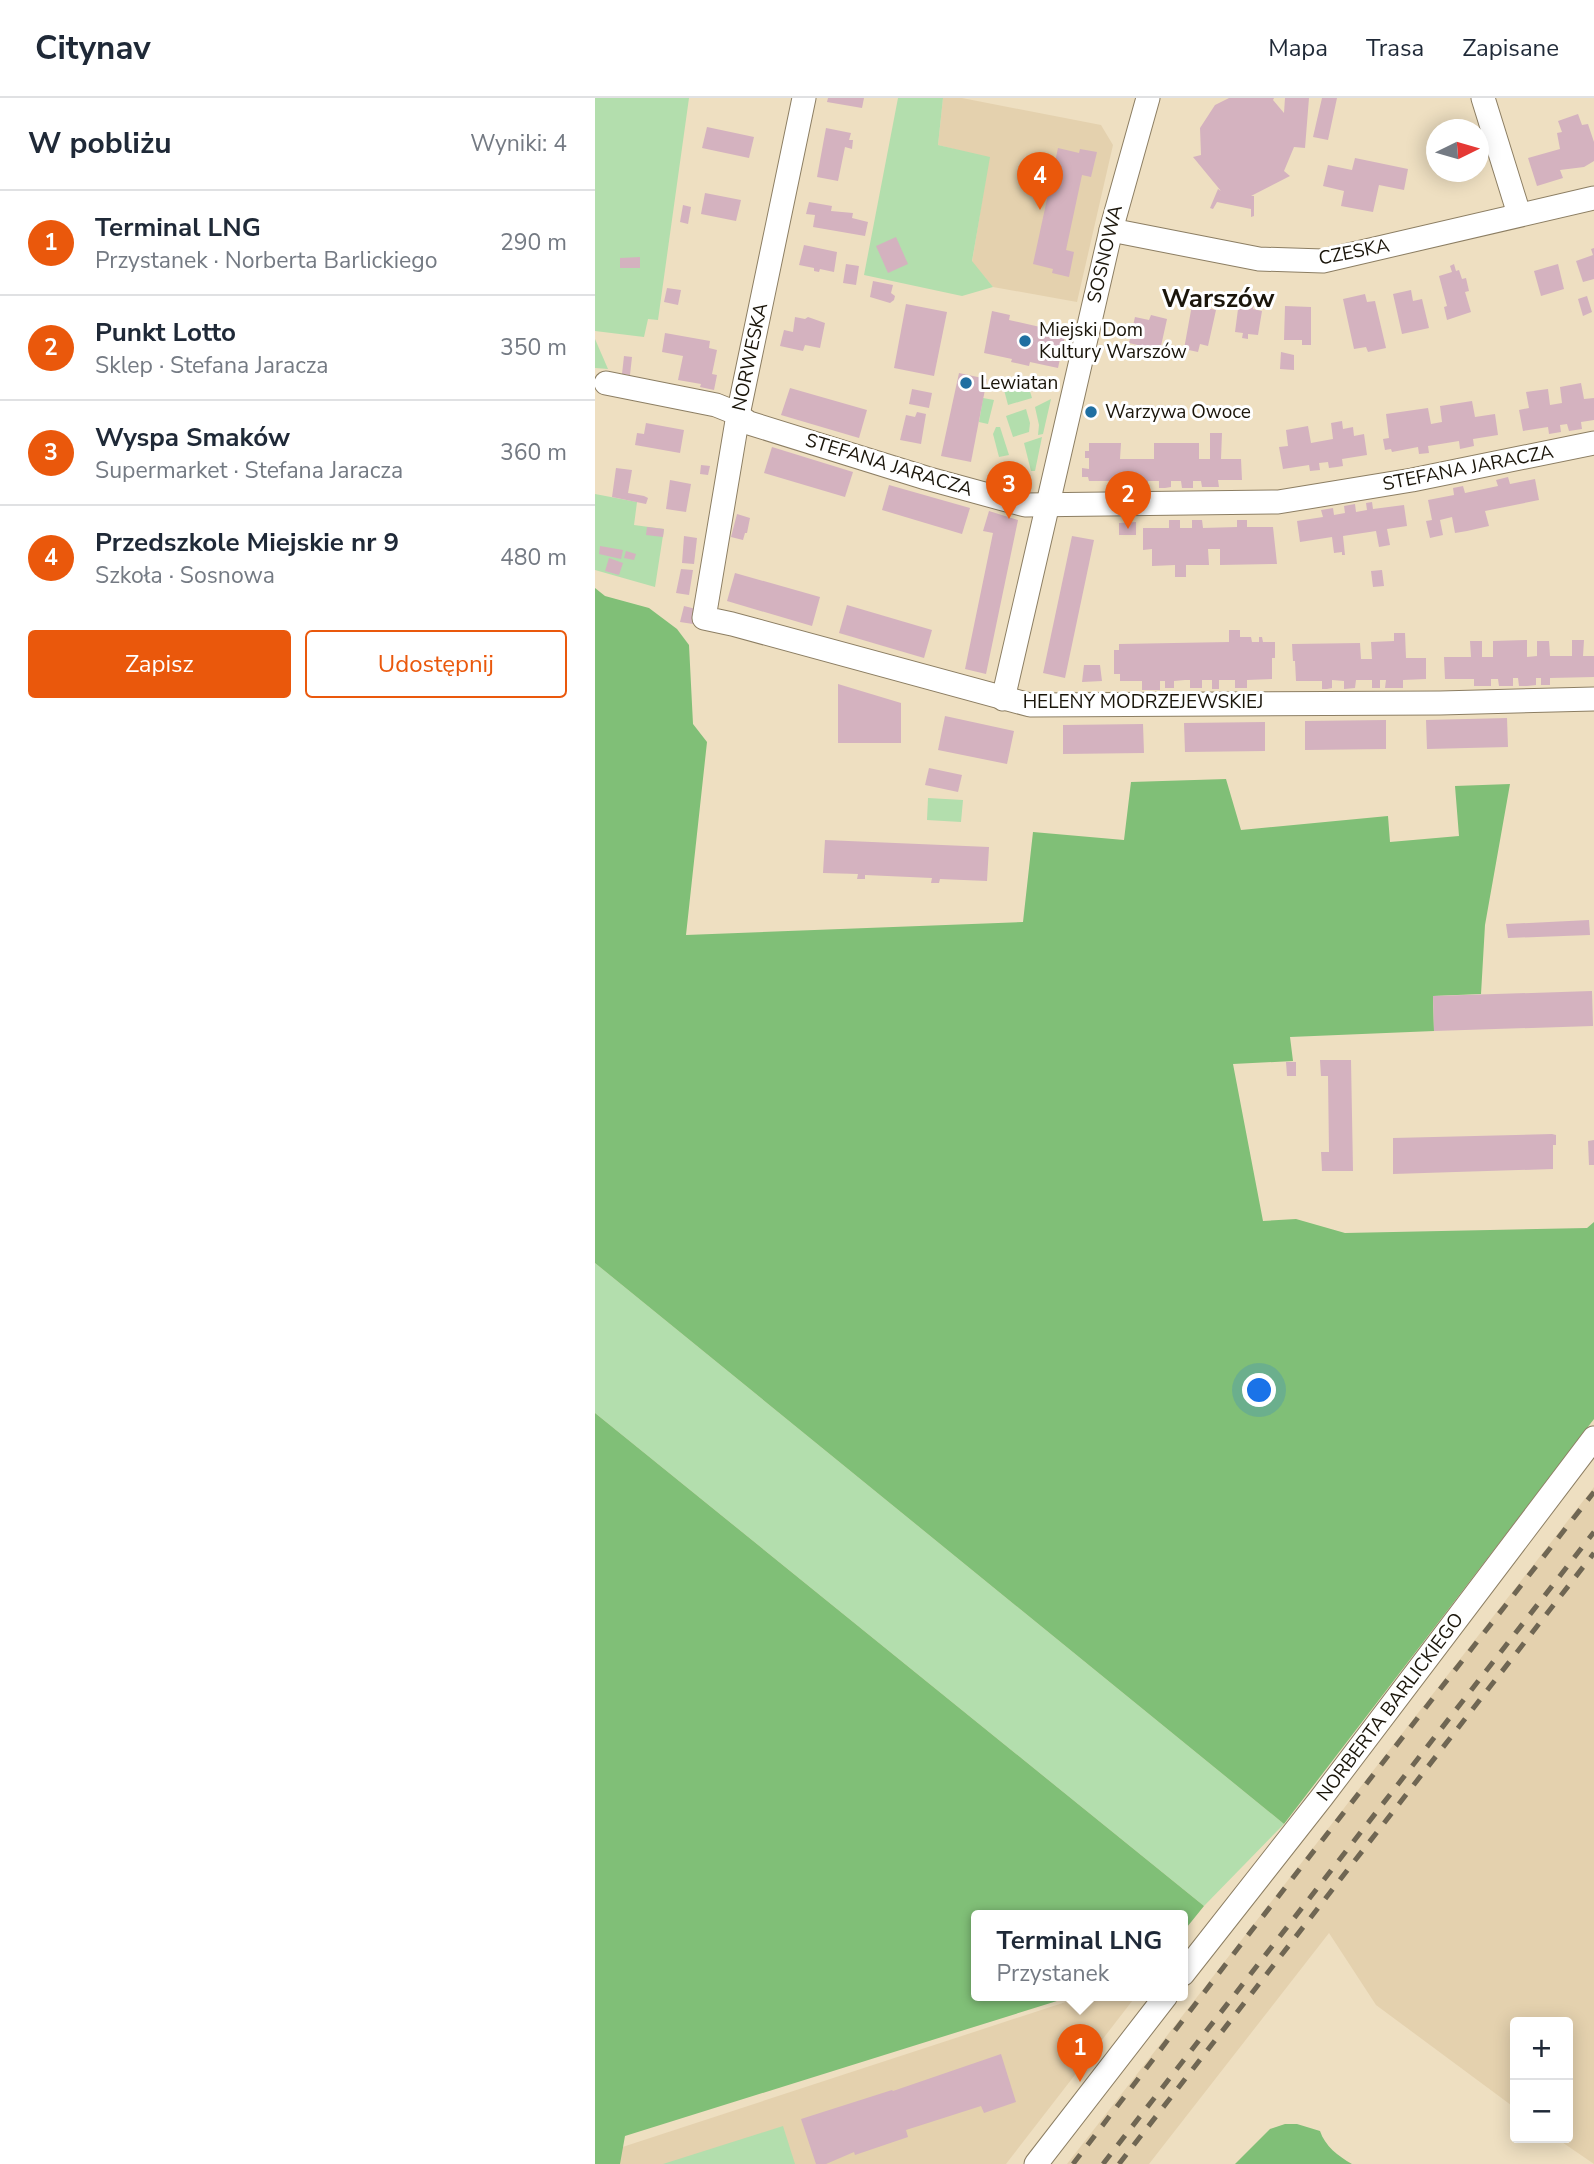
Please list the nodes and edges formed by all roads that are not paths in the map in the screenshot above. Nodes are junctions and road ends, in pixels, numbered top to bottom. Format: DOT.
graph roads {
  1 [pos="804,98"];
  2 [pos="1148,98"];
  3 [pos="1483,98"];
  4 [pos="1594,198"];
  5 [pos="1519,214"];
  6 [pos="1111,230"];
  7 [pos="605,383"];
  8 [pos="738,415"];
  9 [pos="1594,443"];
  10 [pos="1046,504"];
  11 [pos="703,618"];
  12 [pos="1003,698"];
  13 [pos="1594,699"];
  14 [pos="1594,1438"];
  15 [pos="1188,1969"];
  16 [pos="1162,2001"];
  17 [pos="1036,2164"];
  1 -- 8 [label="street, NORWESKA"];
  2 -- 6 [label="street, SOSNOWA"];
  3 -- 5 [label="street"];
  4 -- 5 [label="street, CZESKA"];
  5 -- 6 [label="street, CZESKA"];
  6 -- 10 [label="street, SOSNOWA"];
  7 -- 8 [label="street, STEFANA JARACZA"];
  8 -- 10 [label="street, STEFANA JARACZA"];
  8 -- 11 [label="street, NORWESKA"];
  9 -- 10 [label="street, STEFANA JARACZA"];
  10 -- 12 [label="street, SOSNOWA"];
  11 -- 12 [label="street, HELENY MODRZEJEWSKIEJ"];
  12 -- 13 [label="street, HELENY MODRZEJEWSKIEJ"];
  14 -- 15 [label="street, NORBERTA BARLICKIEGO"];
  16 -- 17 [label="street"];
}
